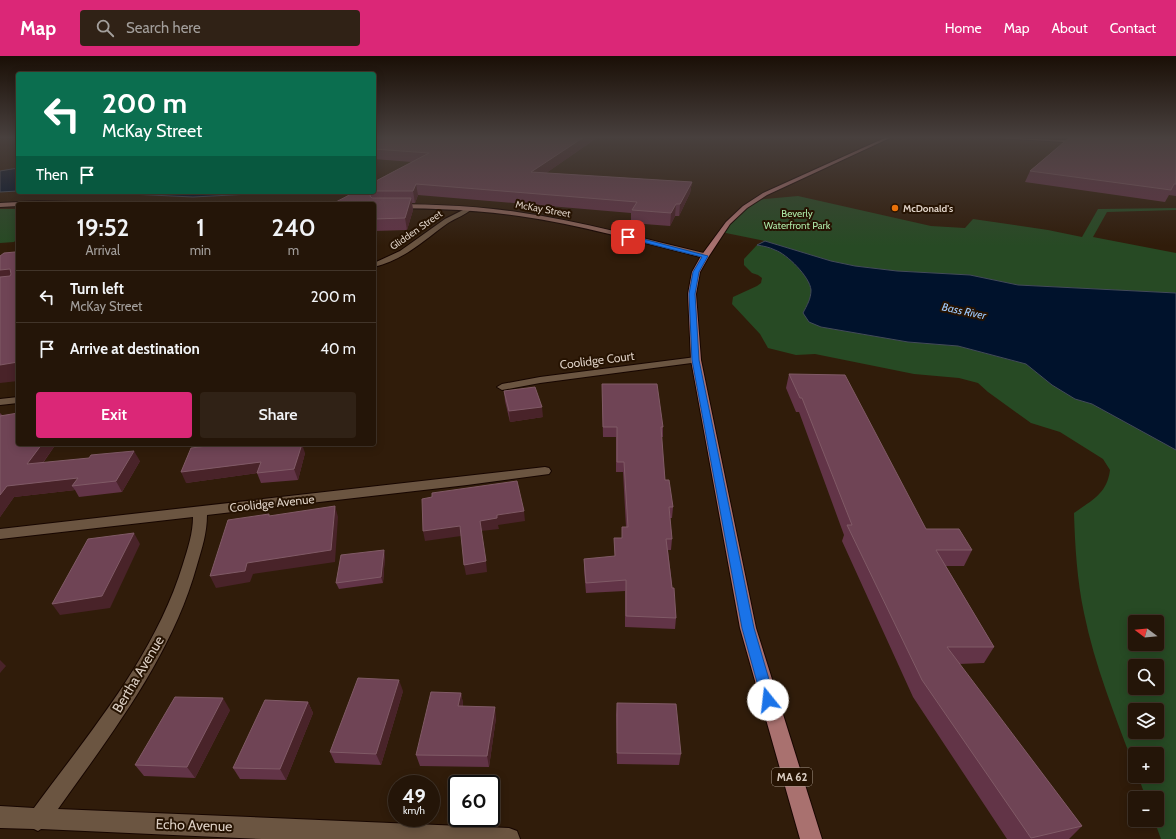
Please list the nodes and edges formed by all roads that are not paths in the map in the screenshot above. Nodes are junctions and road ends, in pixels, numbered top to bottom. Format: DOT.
graph roads {
  1 [pos="812,174"];
  2 [pos="16,204"];
  3 [pos="0,205"];
  4 [pos="376,206"];
  5 [pos="470,209"];
  6 [pos="705,256"];
  7 [pos="376,265"];
  8 [pos="696,360"];
  9 [pos="502,387"];
  10 [pos="16,400"];
  11 [pos="0,402"];
  12 [pos="545,471"];
  13 [pos="200,511"];
  14 [pos="0,534"];
  15 [pos="0,817"];
  16 [pos="38,820"];
  17 [pos="509,839"];
  18 [pos="811,839"];
  1 -- 6 [label="main road, MA 62"];
  2 -- 3 [label="main road"];
  4 -- 5 [label="main road, McKay Street"];
  5 -- 6 [label="main road, McKay Street"];
  5 -- 7 [label="street, Glidden Street"];
  6 -- 8 [label="main road, MA 62"];
  8 -- 9 [label="street, Coolidge Court"];
  8 -- 18 [label="main road, MA 62"];
  10 -- 11 [label="street"];
  12 -- 13 [label="street, Coolidge Avenue"];
  13 -- 14 [label="street, Coolidge Avenue"];
  13 -- 16 [label="street, Bertha Avenue"];
  15 -- 16 [label="street, Echo Avenue"];
  16 -- 17 [label="street, Echo Avenue"];
}
